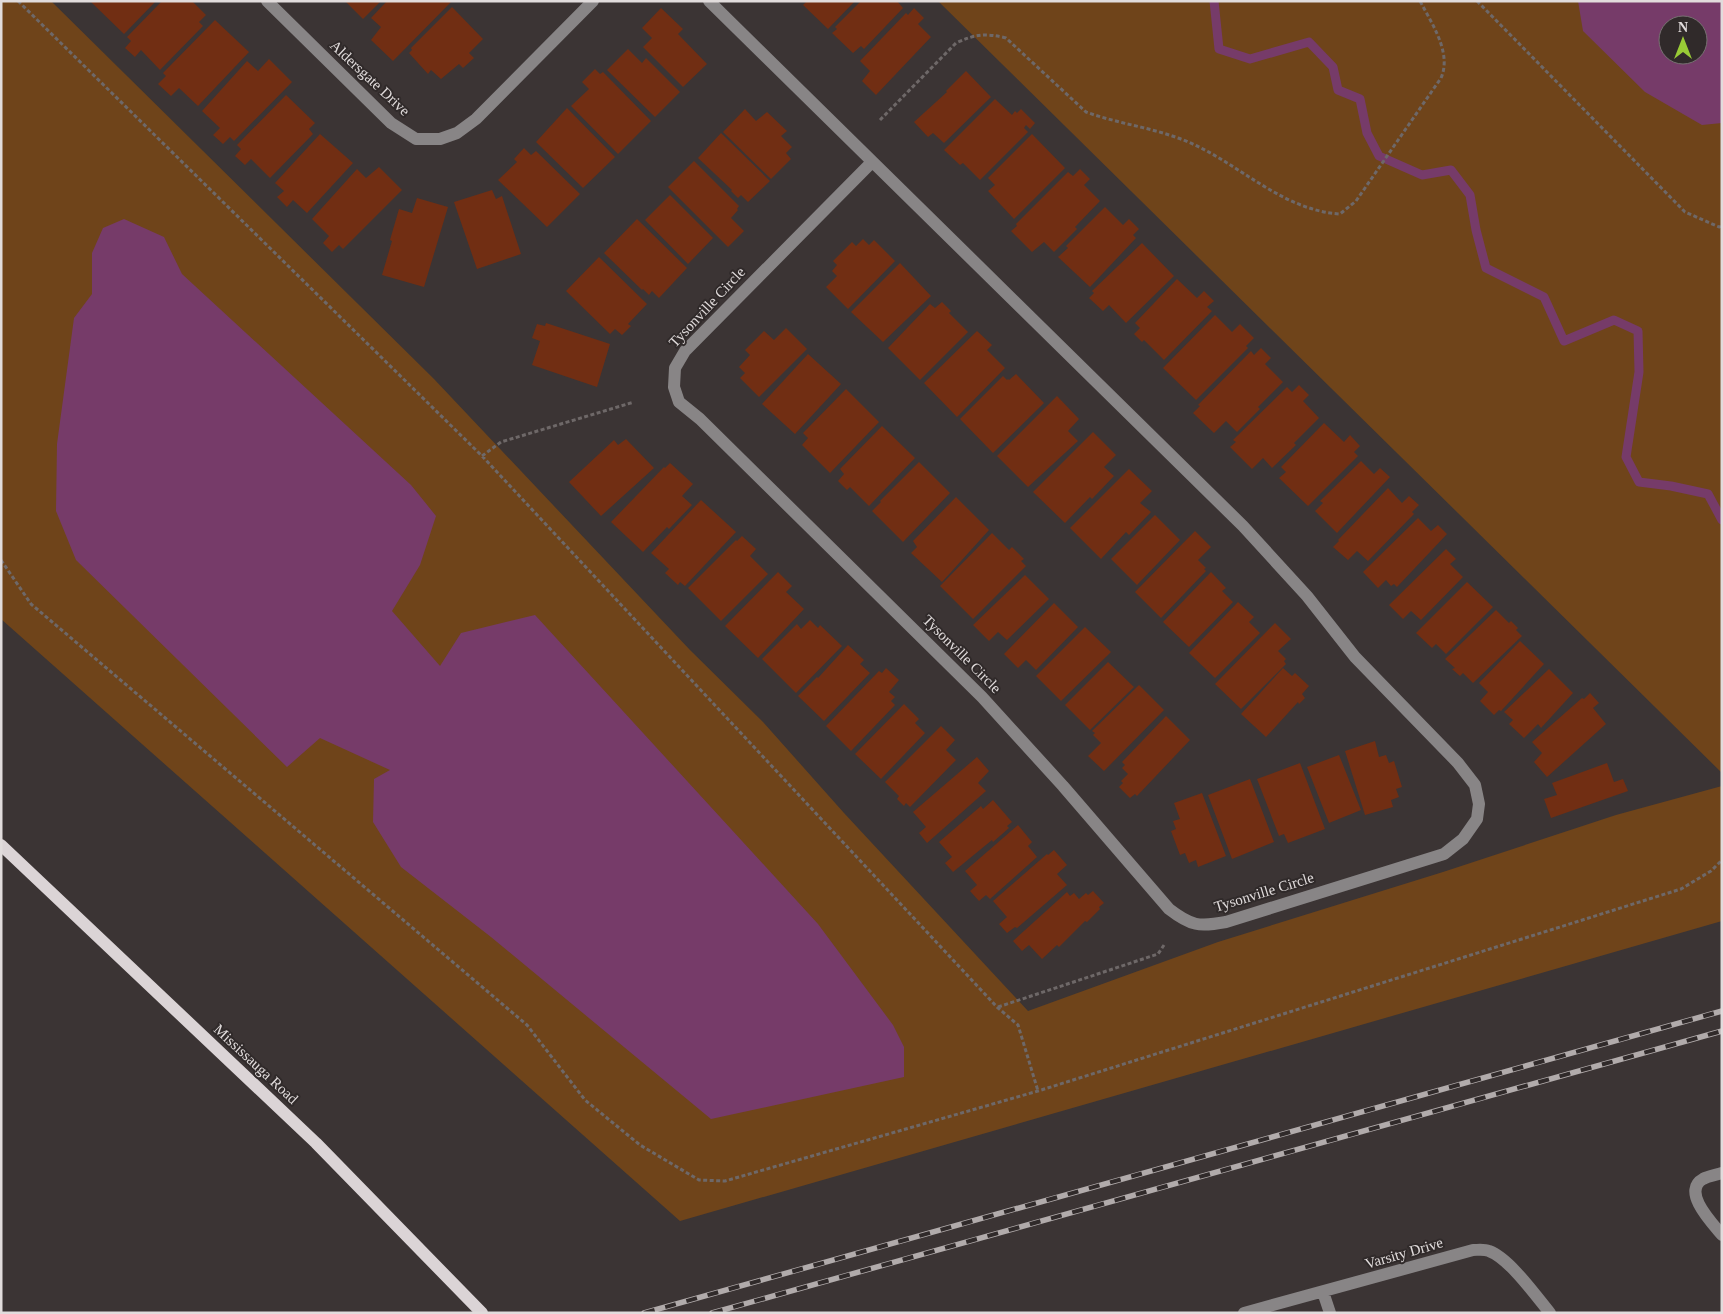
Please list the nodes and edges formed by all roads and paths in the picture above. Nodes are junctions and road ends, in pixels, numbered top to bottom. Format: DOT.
graph roads {
  1 [pos="18,1"];
  2 [pos="267,1"];
  3 [pos="593,1"];
  4 [pos="709,1"];
  5 [pos="1420,1"];
  6 [pos="1478,1"];
  7 [pos="880,120"];
  8 [pos="872,162"];
  9 [pos="1722,226"];
  10 [pos="634,402"];
  11 [pos="482,456"];
  12 [pos="1,560"];
  13 [pos="1,845"];
  14 [pos="1722,860"];
  15 [pos="1164,945"];
  16 [pos="997,1007"];
  17 [pos="1038,1091"];
  18 [pos="1722,1173"];
  19 [pos="1722,1235"];
  20 [pos="1323,1292"];
  21 [pos="482,1313"];
  22 [pos="1244,1313"];
  23 [pos="1330,1313"];
  24 [pos="1550,1313"];
  1 -- 11 [label="path"];
  2 -- 3 [label="street, Aldersgate Drive"];
  4 -- 8 [label="street, Tysonville Circle"];
  5 -- 7 [label="path"];
  6 -- 9 [label="path"];
  8 -- 8 [label="street, Tysonville Circle"];
  10 -- 11 [label="path"];
  11 -- 16 [label="path"];
  12 -- 17 [label="path"];
  13 -- 21 [label="main road, Mississauga Road"];
  14 -- 17 [label="path"];
  15 -- 16 [label="path"];
  16 -- 17 [label="path"];
  18 -- 19 [label="street"];
  20 -- 22 [label="street, Varsity Drive"];
  20 -- 23 [label="street"];
  20 -- 24 [label="street, Varsity Drive"];
}
